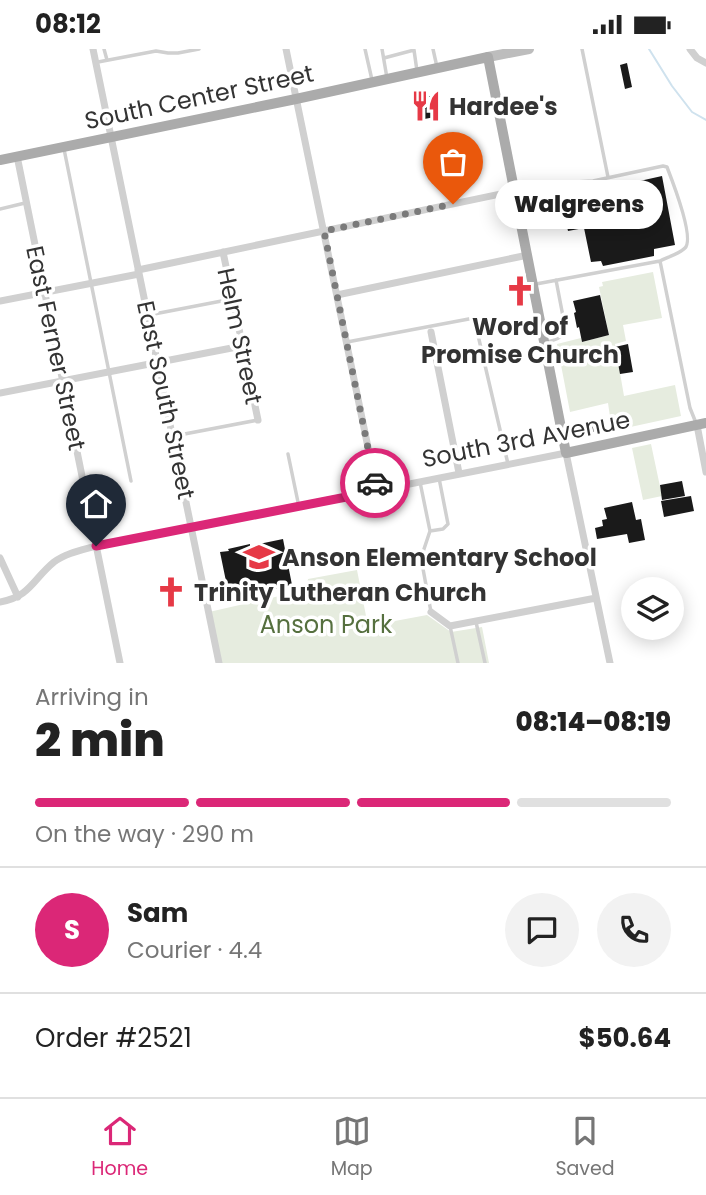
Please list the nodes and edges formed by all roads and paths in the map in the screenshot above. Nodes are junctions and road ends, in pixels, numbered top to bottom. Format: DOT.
graph roads {
  1 [pos="93,49"];
  2 [pos="104,49"];
  3 [pos="199,49"];
  4 [pos="286,49"];
  5 [pos="365,49"];
  6 [pos="382,49"];
  7 [pos="394,49"];
  8 [pos="414,49"];
  9 [pos="433,49"];
  10 [pos="529,49"];
  11 [pos="582,49"];
  12 [pos="690,49"];
  13 [pos="156,50"];
  14 [pos="488,53"];
  15 [pos="396,55"];
  16 [pos="384,58"];
  17 [pos="107,60"];
  18 [pos="96,63"];
  19 [pos="706,63"];
  20 [pos="437,68"];
  21 [pos="417,73"];
  22 [pos="387,79"];
  23 [pos="373,82"];
  24 [pos="296,99"];
  25 [pos="111,137"];
  26 [pos="64,146"];
  27 [pos="17,156"];
  28 [pos="0,160"];
  29 [pos="608,178"];
  30 [pos="515,191"];
  31 [pos="26,203"];
  32 [pos="0,209"];
  33 [pos="324,231"];
  34 [pos="223,252"];
  35 [pos="528,255"];
  36 [pos="660,261"];
  37 [pos="139,272"];
  38 [pos="556,280"];
  39 [pos="92,283"];
  40 [pos="533,284"];
  41 [pos="44,292"];
  42 [pos="337,295"];
  43 [pos="232,299"];
  44 [pos="0,301"];
  45 [pos="148,315"];
  46 [pos="430,332"];
  47 [pos="347,342"];
  48 [pos="545,342"];
  49 [pos="242,346"];
  50 [pos="159,362"];
  51 [pos="110,372"];
  52 [pos="62,381"];
  53 [pos="0,393"];
  54 [pos="258,420"];
  55 [pos="701,424"];
  56 [pos="174,436"];
  57 [pos="566,453"];
  58 [pos="288,454"];
  59 [pos="508,464"];
  60 [pos="706,472"];
  61 [pos="459,473"];
  62 [pos="439,478"];
  63 [pos="131,481"];
  64 [pos="420,482"];
  65 [pos="377,491"];
  66 [pos="299,507"];
  67 [pos="192,528"];
  68 [pos="430,531"];
  69 [pos="96,546"];
  70 [pos="0,558"];
  71 [pos="18,597"];
  72 [pos="596,598"];
  73 [pos="0,602"];
  74 [pos="431,612"];
  75 [pos="476,622"];
  76 [pos="450,627"];
  77 [pos="120,663"];
  78 [pos="219,663"];
  79 [pos="458,663"];
  80 [pos="485,663"];
  81 [pos="610,663"];
  1 -- 18 [label="street, East South Street"];
  2 -- 17 [label="lane"];
  3 -- 13 [label="lane"];
  4 -- 24 [label="street"];
  5 -- 23 [label="lane"];
  6 -- 16 [label="lane"];
  7 -- 15 [label="lane"];
  8 -- 15 [label="lane"];
  8 -- 21 [label="lane"];
  9 -- 20 [label="lane"];
  10 -- 14 [label="main road, South Center Street"];
  11 -- 29 [label="lane"];
  12 -- 19 [label="street"];
  13 -- 17 [label="lane"];
  14 -- 20 [label="main road, South Center Street"];
  14 -- 30 [label="main road"];
  15 -- 16 [label="lane"];
  16 -- 22 [label="lane"];
  17 -- 18 [label="lane"];
  18 -- 25 [label="street, East South Street"];
  20 -- 21 [label="main road, South Center Street"];
  21 -- 22 [label="main road, South Center Street"];
  22 -- 23 [label="main road, South Center Street"];
  23 -- 24 [label="main road, South Center Street"];
  24 -- 25 [label="main road, South Center Street"];
  24 -- 33 [label="street"];
  25 -- 26 [label="main road, South Center Street"];
  25 -- 37 [label="street, East South Street"];
  26 -- 27 [label="main road, South Center Street"];
  26 -- 39 [label="lane"];
  27 -- 28 [label="main road, South Center Street"];
  27 -- 31 [label="street, East Ferner Street"];
  29 -- 30 [label="lane"];
  29 -- 36 [label="lane"];
  30 -- 33 [label="street"];
  30 -- 35 [label="main road"];
  31 -- 32 [label="lane"];
  31 -- 41 [label="street, East Ferner Street"];
  33 -- 34 [label="street"];
  33 -- 42 [label="street"];
  34 -- 37 [label="street"];
  34 -- 43 [label="street, Helm Street"];
  35 -- 40 [label="main road"];
  35 -- 42 [label="street"];
  36 -- 38 [label="lane"];
  36 -- 55 [label="lane"];
  37 -- 39 [label="street"];
  37 -- 45 [label="street, East South Street"];
  38 -- 40 [label="lane"];
  38 -- 48 [label="lane"];
  39 -- 41 [label="street"];
  39 -- 51 [label="lane"];
  40 -- 48 [label="main road"];
  41 -- 44 [label="street"];
  41 -- 52 [label="street, East Ferner Street"];
  42 -- 47 [label="street"];
  43 -- 45 [label="lane"];
  43 -- 49 [label="street, Helm Street"];
  45 -- 50 [label="street, East South Street"];
  46 -- 61 [label="street"];
  47 -- 59 [label="lane"];
  47 -- 65 [label="street"];
  48 -- 57 [label="main road"];
  49 -- 50 [label="street"];
  49 -- 54 [label="street, Helm Street"];
  50 -- 51 [label="street"];
  50 -- 56 [label="street, East South Street"];
  51 -- 52 [label="street"];
  51 -- 63 [label="lane"];
  52 -- 53 [label="street"];
  52 -- 69 [label="street, East Ferner Street"];
  54 -- 56 [label="lane"];
  55 -- 57 [label="main road, South 3rd Avenue"];
  55 -- 60 [label="street"];
  56 -- 67 [label="street, East South Street"];
  57 -- 59 [label="street, South 3rd Avenue"];
  57 -- 72 [label="street"];
  58 -- 66 [label="lane"];
  59 -- 61 [label="street, South 3rd Avenue"];
  61 -- 62 [label="street, South 3rd Avenue"];
  62 -- 64 [label="street, South 3rd Avenue"];
  62 -- 68 [label="lane"];
  64 -- 65 [label="street, South 3rd Avenue"];
  64 -- 68 [label="lane"];
  65 -- 66 [label="street, South 3rd Avenue"];
  66 -- 67 [label="street, South 3rd Avenue"];
  67 -- 69 [label="street, South 3rd Avenue"];
  67 -- 78 [label="street, East South Street"];
  68 -- 74 [label="lane"];
  69 -- 71 [label="street, South 3rd Avenue"];
  69 -- 77 [label="street, East Ferner Street"];
  70 -- 71 [label="street"];
  71 -- 73 [label="street, South 3rd Avenue"];
  72 -- 75 [label="street"];
  72 -- 81 [label="street"];
  74 -- 76 [label="street"];
  75 -- 76 [label="street"];
  75 -- 80 [label="lane"];
  76 -- 79 [label="lane"];
}
